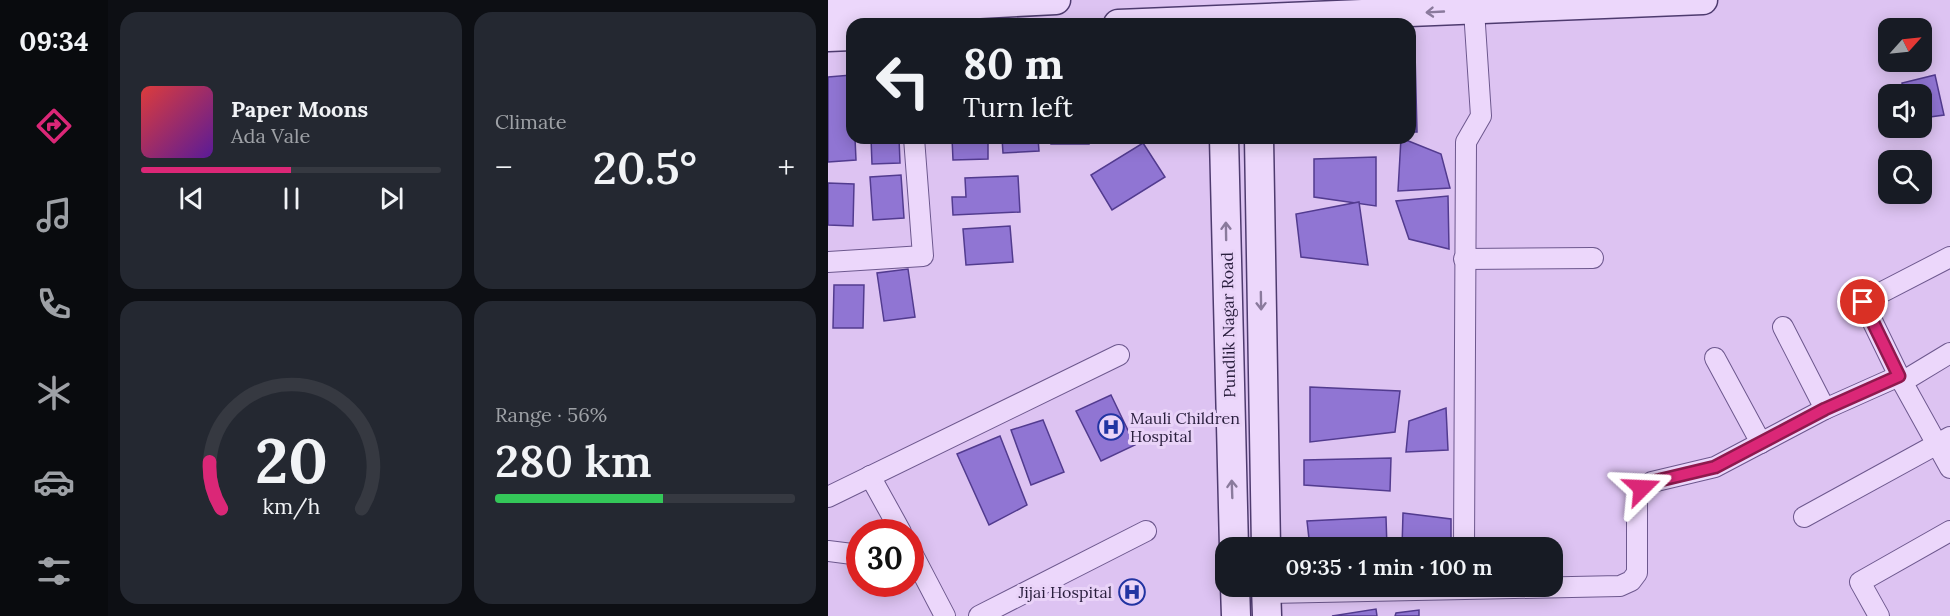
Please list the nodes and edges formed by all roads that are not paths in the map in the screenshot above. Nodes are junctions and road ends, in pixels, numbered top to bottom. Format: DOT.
graph roads {
  1 [pos="1056,0"];
  2 [pos="1703,0"];
  3 [pos="1384,7"];
  4 [pos="1474,10"];
  5 [pos="905,11"];
  6 [pos="828,12"];
  7 [pos="1256,14"];
  8 [pos="1221,15"];
  9 [pos="1187,18"];
  10 [pos="846,36"];
  11 [pos="828,37"];
  12 [pos="914,144"];
  13 [pos="1224,144"];
  14 [pos="1258,144"];
  15 [pos="1950,257"];
  16 [pos="1593,258"];
  17 [pos="1464,259"];
  18 [pos="828,262"];
  19 [pos="1783,327"];
  20 [pos="1228,351"];
  21 [pos="1262,351"];
  22 [pos="1950,353"];
  23 [pos="1119,355"];
  24 [pos="1715,358"];
  25 [pos="1900,379"];
  26 [pos="1825,409"];
  27 [pos="1943,441"];
  28 [pos="1761,443"];
  29 [pos="1950,468"];
  30 [pos="870,476"];
  31 [pos="828,496"];
  32 [pos="1804,517"];
  33 [pos="894,519"];
  34 [pos="1146,531"];
  35 [pos="1950,531"];
  36 [pos="1234,537"];
  37 [pos="1266,537"];
  38 [pos="1464,537"];
  39 [pos="828,551"];
  40 [pos="846,553"];
  41 [pos="924,578"];
  42 [pos="1563,586"];
  43 [pos="1235,597"];
  44 [pos="1300,597"];
  45 [pos="1267,599"];
  46 [pos="945,616"];
  47 [pos="979,616"];
  48 [pos="1236,616"];
  49 [pos="1880,616"];
  1 -- 5 [label="main road"];
  2 -- 4 [label="main road"];
  4 -- 3 [label="main road, one-way"];
  3 -- 7 [label="main road"];
  4 -- 17 [label="street"];
  5 -- 6 [label="main road"];
  7 -- 8 [label="main road"];
  8 -- 9 [label="main road"];
  10 -- 11 [label="main road"];
  12 -- 18 [label="street"];
  20 -- 13 [label="main road, Pundlik Nagar Road, one-way"];
  14 -- 21 [label="main road, Pundlik Nagar Road, one-way"];
  15 -- 25 [label="street"];
  16 -- 17 [label="street"];
  17 -- 38 [label="street"];
  19 -- 26 [label="street"];
  20 -- 21 [label="main road"];
  36 -- 20 [label="main road, Pundlik Nagar Road, one-way"];
  21 -- 37 [label="main road, Pundlik Nagar Road"];
  22 -- 25 [label="street"];
  23 -- 30 [label="street"];
  24 -- 28 [label="street"];
  25 -- 26 [label="street"];
  25 -- 27 [label="street"];
  26 -- 28 [label="street"];
  27 -- 29 [label="street"];
  27 -- 32 [label="street"];
  28 -- 42 [label="street"];
  30 -- 31 [label="street"];
  30 -- 33 [label="street"];
  34 -- 47 [label="street"];
  35 -- 49 [label="street"];
  39 -- 40 [label="street"];
  41 -- 46 [label="street"];
  43 -- 48 [label="main road"];
  44 -- 45 [label="street"];
}
